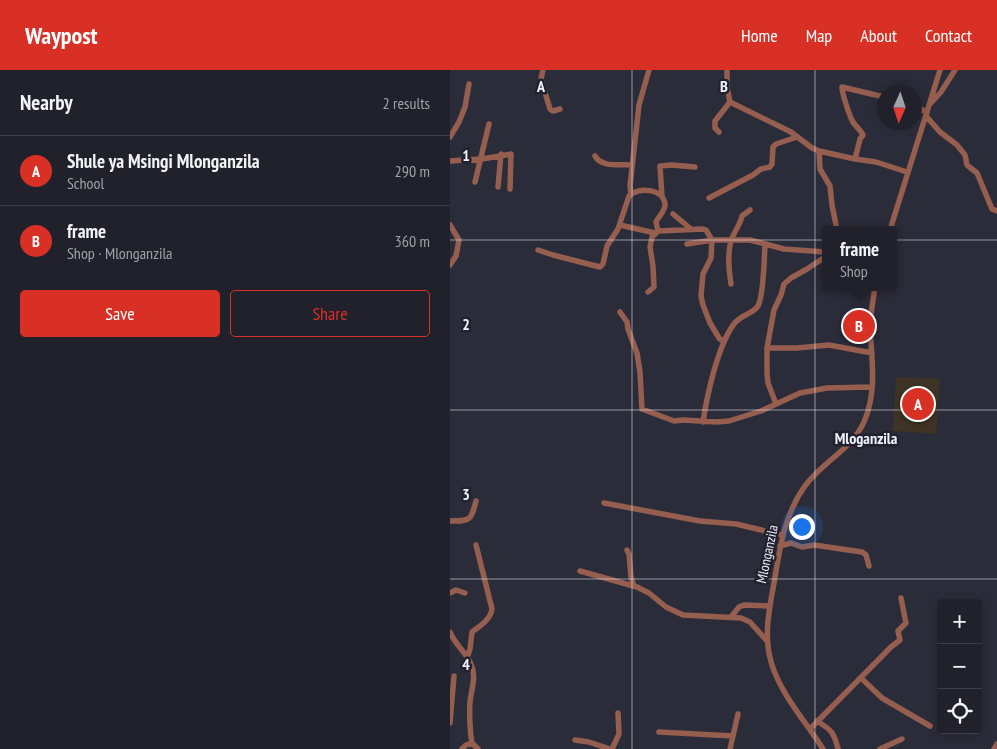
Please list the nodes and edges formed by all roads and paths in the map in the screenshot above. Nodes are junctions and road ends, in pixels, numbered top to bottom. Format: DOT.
graph roads {
  1 [pos="543,70"];
  2 [pos="649,70"];
  3 [pos="727,70"];
  4 [pos="940,70"];
  5 [pos="955,70"];
  6 [pos="469,84"];
  7 [pos="877,96"];
  8 [pos="730,102"];
  9 [pos="929,106"];
  10 [pos="560,109"];
  11 [pos="922,110"];
  12 [pos="927,114"];
  13 [pos="489,124"];
  14 [pos="719,132"];
  15 [pos="450,137"];
  16 [pos="797,137"];
  17 [pos="819,151"];
  18 [pos="501,154"];
  19 [pos="595,156"];
  20 [pos="482,159"];
  21 [pos="855,159"];
  22 [pos="450,161"];
  23 [pos="632,165"];
  24 [pos="695,167"];
  25 [pos="907,172"];
  26 [pos="475,182"];
  27 [pos="498,187"];
  28 [pos="510,188"];
  29 [pos="631,194"];
  30 [pos="709,198"];
  31 [pos="663,199"];
  32 [pos="750,210"];
  33 [pos="997,211"];
  34 [pos="673,214"];
  35 [pos="450,225"];
  36 [pos="620,225"];
  37 [pos="836,226"];
  38 [pos="891,226"];
  39 [pos="691,229"];
  40 [pos="657,232"];
  41 [pos="712,240"];
  42 [pos="731,240"];
  43 [pos="687,244"];
  44 [pos="765,245"];
  45 [pos="538,250"];
  46 [pos="822,252"];
  47 [pos="822,259"];
  48 [pos="450,265"];
  49 [pos="731,284"];
  50 [pos="875,291"];
  51 [pos="648,292"];
  52 [pos="620,312"];
  53 [pos="724,342"];
  54 [pos="767,348"];
  55 [pos="872,353"];
  56 [pos="872,387"];
  57 [pos="776,404"];
  58 [pos="703,422"];
  59 [pos="476,502"];
  60 [pos="604,503"];
  61 [pos="450,521"];
  62 [pos="782,535"];
  63 [pos="476,545"];
  64 [pos="780,546"];
  65 [pos="627,550"];
  66 [pos="869,566"];
  67 [pos="580,570"];
  68 [pos="634,586"];
  69 [pos="450,593"];
  70 [pos="465,593"];
  71 [pos="901,598"];
  72 [pos="770,606"];
  73 [pos="731,617"];
  74 [pos="450,632"];
  75 [pos="767,641"];
  76 [pos="467,658"];
  77 [pos="454,676"];
  78 [pos="861,678"];
  79 [pos="452,694"];
  80 [pos="618,713"];
  81 [pos="738,714"];
  82 [pos="817,722"];
  83 [pos="450,723"];
  84 [pos="930,726"];
  85 [pos="810,729"];
  86 [pos="659,732"];
  87 [pos="733,736"];
  88 [pos="902,739"];
  89 [pos="575,740"];
  90 [pos="472,743"];
  91 [pos="997,744"];
  92 [pos="462,749"];
  93 [pos="478,749"];
  94 [pos="611,749"];
  95 [pos="730,749"];
  96 [pos="824,749"];
  97 [pos="838,749"];
  98 [pos="880,749"];
  99 [pos="994,749"];
  1 -- 10 [label="street"];
  2 -- 23 [label="street"];
  3 -- 8 [label="street"];
  4 -- 9 [label="street"];
  5 -- 9 [label="street"];
  6 -- 15 [label="street"];
  7 -- 21 [label="street"];
  8 -- 14 [label="street"];
  8 -- 16 [label="street"];
  9 -- 12 [label="street"];
  11 -- 12 [label="street"];
  12 -- 25 [label="street"];
  12 -- 33 [label="street"];
  13 -- 20 [label="street"];
  16 -- 17 [label="street"];
  16 -- 30 [label="street"];
  17 -- 21 [label="street"];
  17 -- 37 [label="street"];
  18 -- 20 [label="street"];
  18 -- 27 [label="street"];
  18 -- 28 [label="street"];
  19 -- 23 [label="street"];
  20 -- 22 [label="street"];
  20 -- 26 [label="street"];
  21 -- 25 [label="street"];
  23 -- 29 [label="street"];
  24 -- 31 [label="street"];
  25 -- 38 [label="street"];
  29 -- 31 [label="street"];
  29 -- 36 [label="street"];
  31 -- 40 [label="street"];
  32 -- 42 [label="street"];
  34 -- 39 [label="street"];
  35 -- 48 [label="street"];
  36 -- 40 [label="street"];
  36 -- 45 [label="street"];
  39 -- 40 [label="street"];
  39 -- 41 [label="street"];
  40 -- 51 [label="street"];
  41 -- 42 [label="street"];
  41 -- 43 [label="street"];
  41 -- 53 [label="street"];
  42 -- 44 [label="street"];
  42 -- 49 [label="street"];
  44 -- 46 [label="street"];
  44 -- 53 [label="street"];
  47 -- 54 [label="street"];
  50 -- 55 [label="street, Mlonganzila"];
  52 -- 58 [label="street"];
  53 -- 58 [label="street"];
  54 -- 55 [label="street"];
  54 -- 57 [label="street"];
  55 -- 56 [label="street, Mlonganzila"];
  56 -- 57 [label="street"];
  56 -- 62 [label="street, Mlonganzila"];
  57 -- 58 [label="street"];
  59 -- 61 [label="street"];
  60 -- 62 [label="street"];
  62 -- 64 [label="street, Mlonganzila"];
  63 -- 76 [label="street"];
  64 -- 66 [label="street"];
  64 -- 72 [label="street, Mlonganzila"];
  65 -- 68 [label="street"];
  67 -- 68 [label="street"];
  68 -- 73 [label="street"];
  69 -- 70 [label="street"];
  71 -- 78 [label="street"];
  72 -- 73 [label="street"];
  72 -- 75 [label="street, Mlonganzila"];
  73 -- 75 [label="street"];
  74 -- 76 [label="street"];
  75 -- 85 [label="street, Mlonganzila"];
  76 -- 90 [label="street"];
  77 -- 79 [label="street"];
  78 -- 82 [label="street"];
  78 -- 84 [label="street"];
  79 -- 83 [label="street"];
  80 -- 94 [label="street"];
  81 -- 87 [label="street"];
  82 -- 85 [label="street"];
  82 -- 97 [label="street"];
  85 -- 96 [label="street, Mlonganzila"];
  86 -- 87 [label="street"];
  87 -- 95 [label="street"];
  88 -- 98 [label="street"];
  89 -- 94 [label="street"];
  90 -- 92 [label="street"];
  90 -- 93 [label="street"];
  91 -- 99 [label="street"];
}
